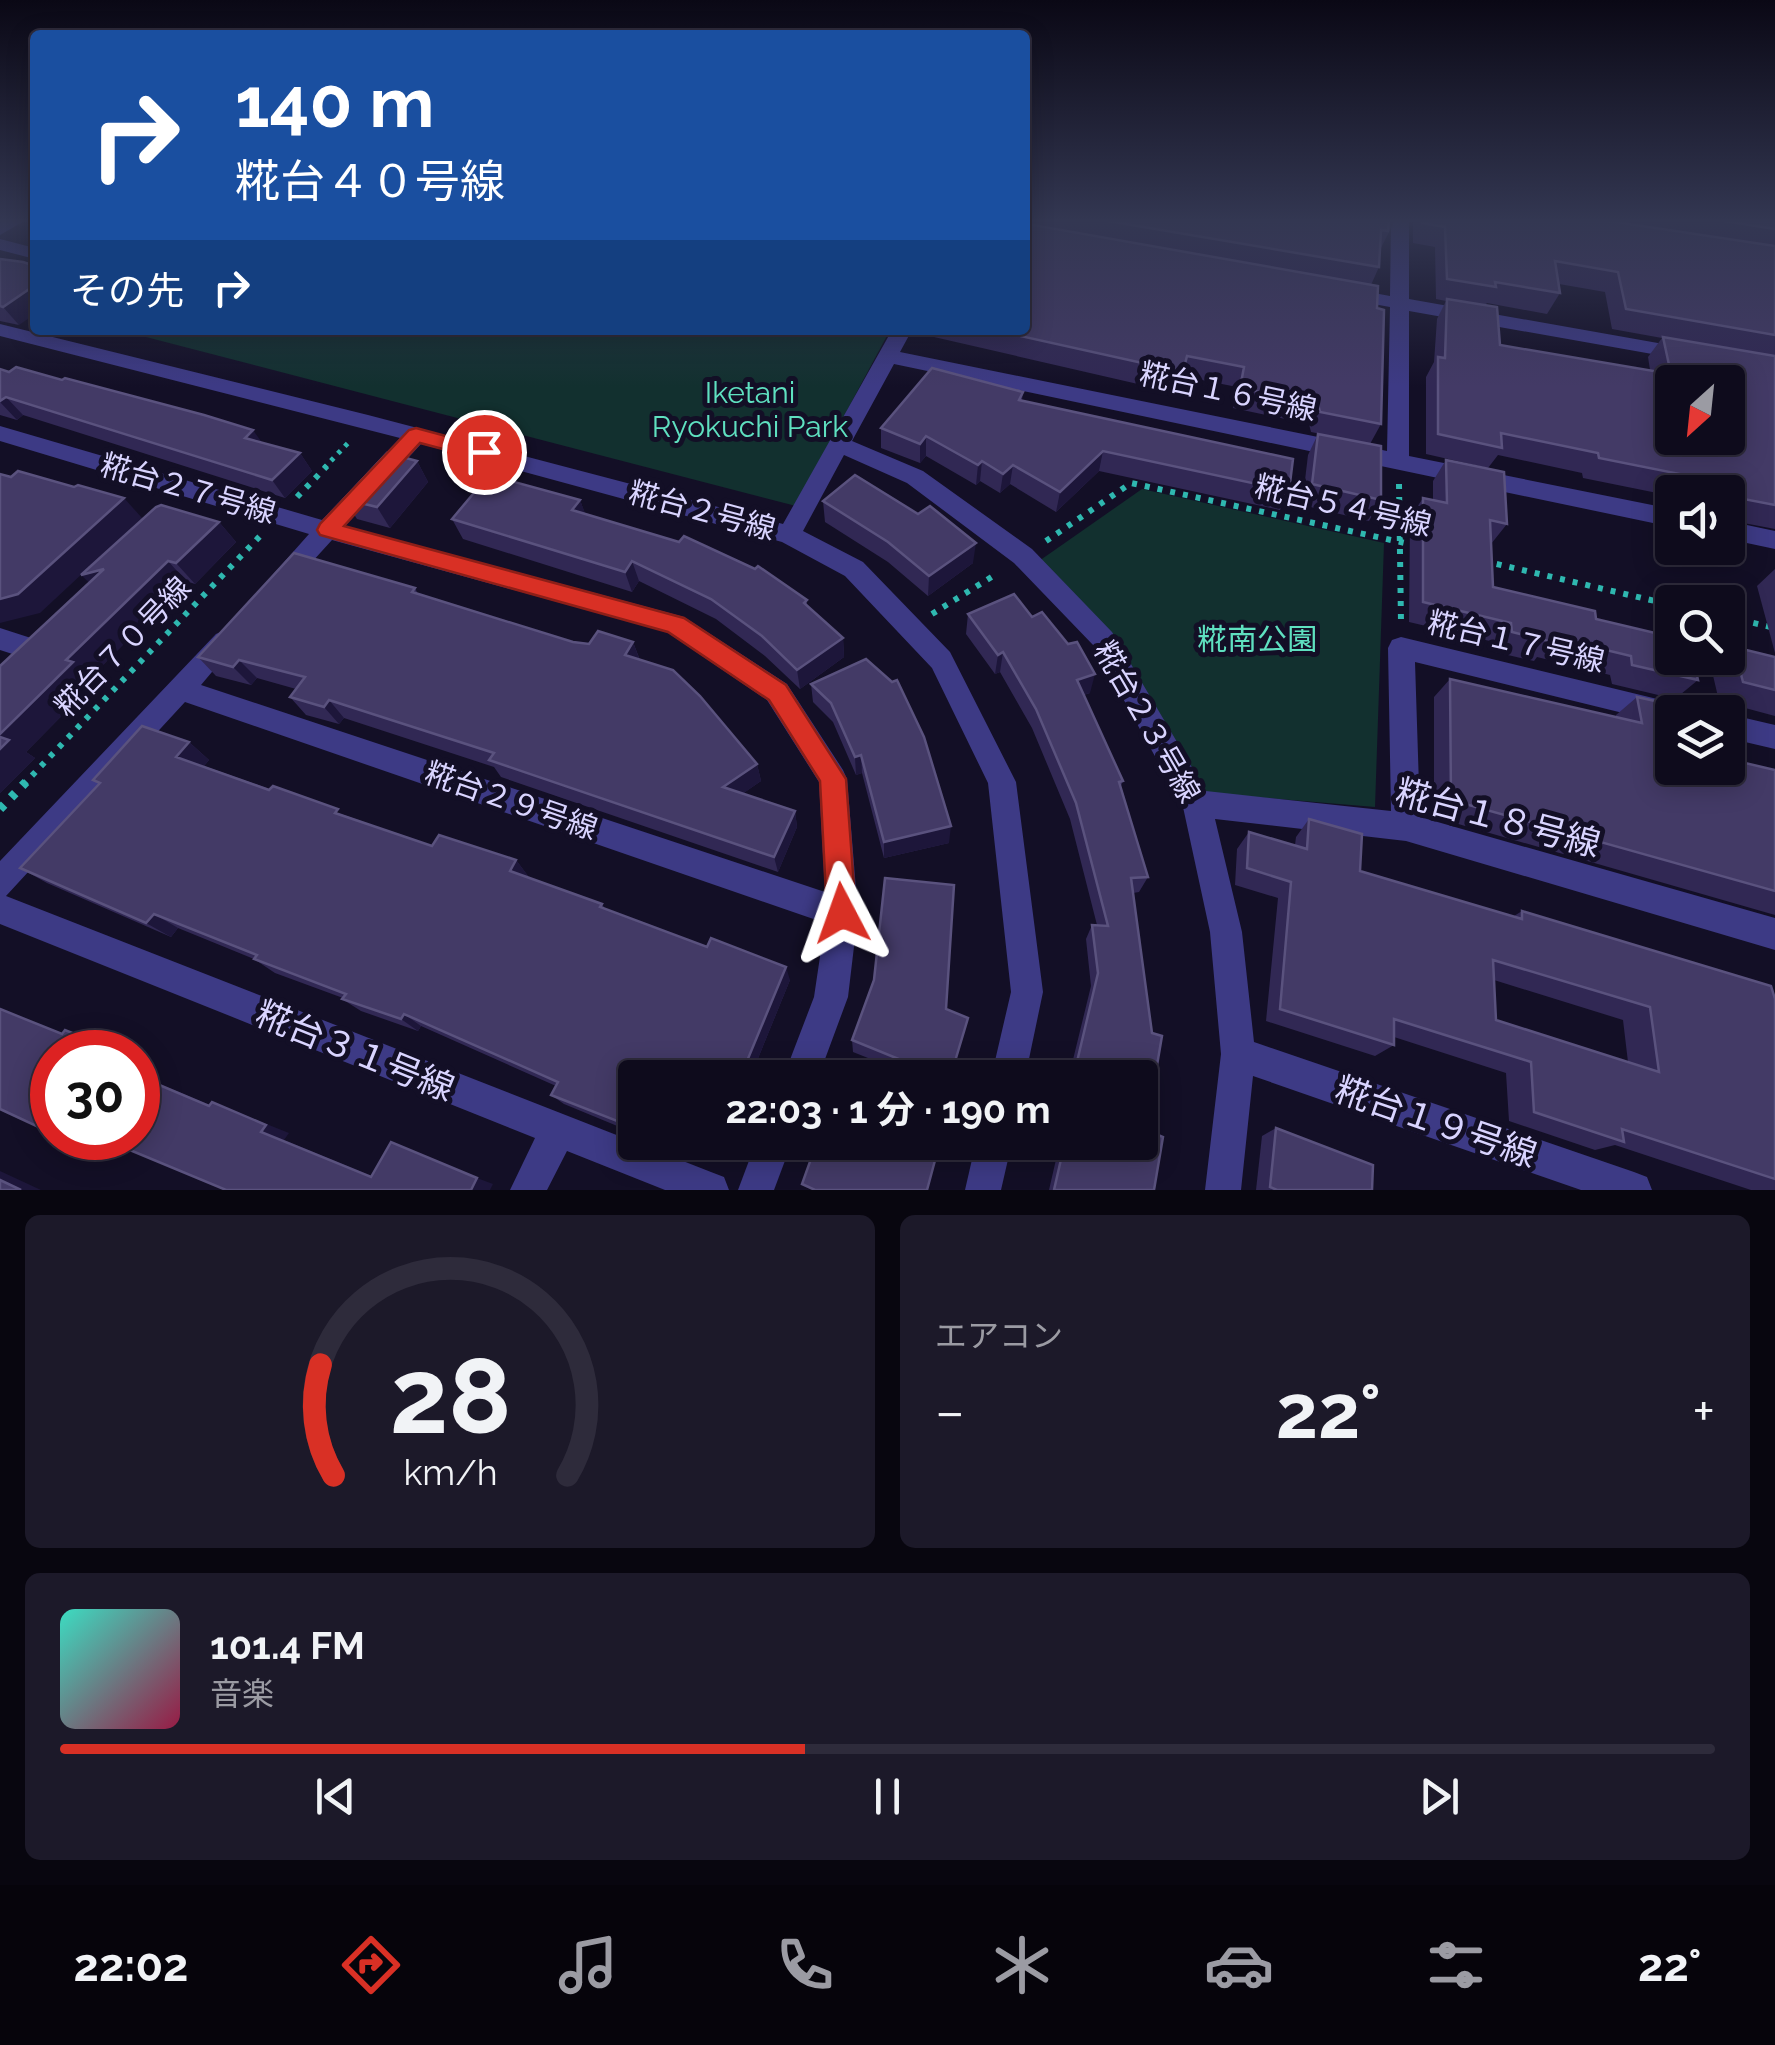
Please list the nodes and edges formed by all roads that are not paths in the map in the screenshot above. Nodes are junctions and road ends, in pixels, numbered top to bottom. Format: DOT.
graph roads {
  1 [pos="1399,276"];
  2 [pos="1324,290"];
  3 [pos="1399,303"];
  4 [pos="19,331"];
  5 [pos="34,335"];
  6 [pos="899,335"];
  7 [pos="0,352"];
  8 [pos="888,356"];
  9 [pos="1700,356"];
  10 [pos="0,433"];
  11 [pos="416,435"];
  12 [pos="839,444"];
  13 [pos="1398,460"];
  14 [pos="193,490"];
  15 [pos="1655,514"];
  16 [pos="165,516"];
  17 [pos="328,530"];
  18 [pos="1745,534"];
  19 [pos="789,535"];
  20 [pos="1775,540"];
  21 [pos="21,640"];
  22 [pos="0,671"];
  23 [pos="180,689"];
  24 [pos="1655,709"];
  25 [pos="1745,730"];
  26 [pos="1775,738"];
  27 [pos="1197,804"];
  28 [pos="1406,827"];
  29 [pos="0,882"];
  30 [pos="0,908"];
  31 [pos="842,913"];
  32 [pos="1775,934"];
  33 [pos="1238,1054"];
  34 [pos="807,1060"];
  35 [pos="1012,1060"];
  36 [pos="557,1132"];
  37 [pos="767,1160"];
  38 [pos="990,1160"];
  39 [pos="528,1190"];
  40 [pos="711,1190"];
  41 [pos="756,1190"];
  42 [pos="983,1190"];
  43 [pos="1223,1190"];
  44 [pos="1634,1190"];
  1 -- 3 [label="street"];
  2 -- 3 [label="street"];
  3 -- 9 [label="street"];
  3 -- 13 [label="street"];
  4 -- 7 [label="street"];
  5 -- 11 [label="street, 糀台２号線"];
  6 -- 8 [label="street"];
  8 -- 12 [label="street"];
  8 -- 13 [label="street, 糀台１６号線"];
  10 -- 14 [label="street, 糀台２７号線"];
  11 -- 17 [label="street"];
  11 -- 19 [label="street, 糀台２号線"];
  12 -- 19 [label="street"];
  12 -- 27 [label="street, 糀台２３号線"];
  13 -- 15 [label="street, 糀台１６号線"];
  14 -- 16 [label="street"];
  14 -- 17 [label="street, 糀台２７号線"];
  17 -- 23 [label="street"];
  17 -- 31 [label="street, 糀台２７号線"];
  18 -- 20 [label="street"];
  19 -- 35 [label="street, 糀台２号線"];
  21 -- 22 [label="street"];
  23 -- 29 [label="street"];
  23 -- 31 [label="street, 糀台２９号線"];
  24 -- 28 [label="street, 糀台１７号線"];
  25 -- 26 [label="street"];
  27 -- 28 [label="street, 糀台１８号線"];
  27 -- 33 [label="street, 糀台２３号線"];
  28 -- 32 [label="street, 糀台１８号線"];
  30 -- 36 [label="street, 糀台３１号線"];
  31 -- 34 [label="street, 糀台２７号線"];
  33 -- 43 [label="street, 糀台２３号線"];
  33 -- 44 [label="street, 糀台１９号線"];
  36 -- 39 [label="street"];
  36 -- 40 [label="street, 糀台３１号線"];
  37 -- 41 [label="street"];
  38 -- 42 [label="street"];
}
